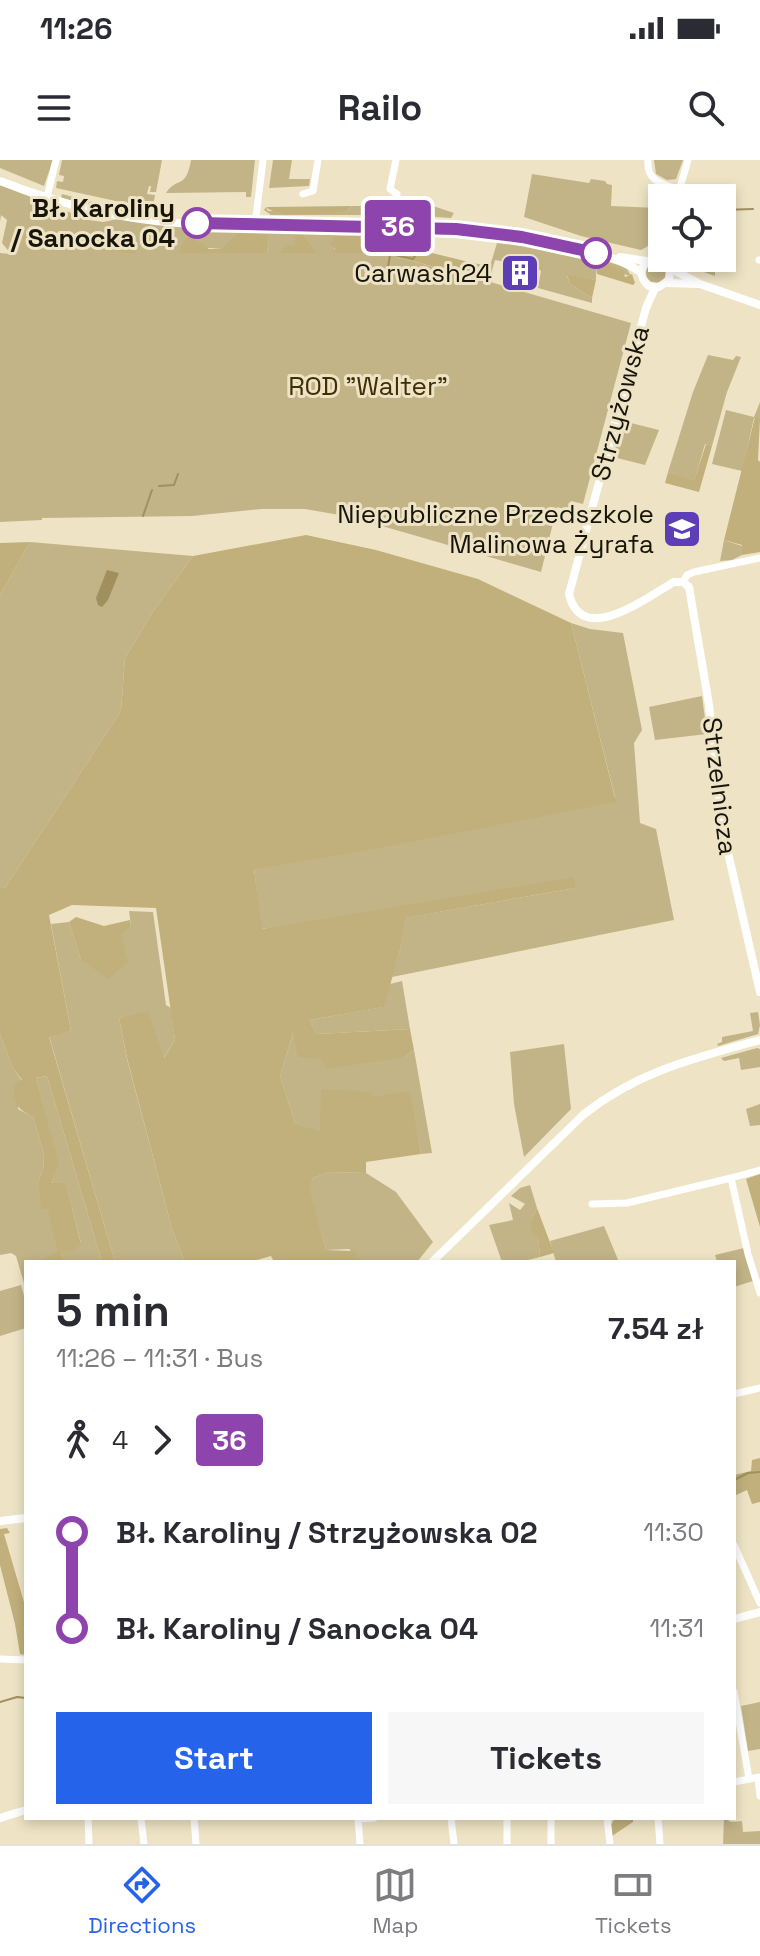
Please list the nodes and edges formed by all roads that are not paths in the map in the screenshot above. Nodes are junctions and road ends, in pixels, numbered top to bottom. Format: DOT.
graph roads {
  1 [pos="56,160"];
  2 [pos="263,160"];
  3 [pos="318,160"];
  4 [pos="396,160"];
  5 [pos="648,160"];
  6 [pos="688,160"];
  7 [pos="0,181"];
  8 [pos="662,184"];
  9 [pos="681,184"];
  10 [pos="303,194"];
  11 [pos="397,194"];
  12 [pos="47,197"];
  13 [pos="255,225"];
  14 [pos="611,257"];
  15 [pos="648,260"];
  16 [pos="648,263"];
  17 [pos="641,272"];
  18 [pos="669,272"];
  19 [pos="681,272"];
  20 [pos="666,283"];
  21 [pos="700,284"];
  22 [pos="651,286"];
  23 [pos="760,305"];
  24 [pos="760,558"];
  25 [pos="683,582"];
  26 [pos="760,992"];
  27 [pos="760,1040"];
  28 [pos="760,1170"];
  29 [pos="731,1178"];
  30 [pos="592,1204"];
  31 [pos="444,1258"];
  32 [pos="760,1293"];
  33 [pos="760,1388"];
  34 [pos="736,1394"];
  35 [pos="24,1518"];
  36 [pos="0,1521"];
  37 [pos="736,1549"];
  38 [pos="760,1603"];
  39 [pos="760,1612"];
  40 [pos="736,1618"];
  41 [pos="0,1659"];
  42 [pos="24,1660"];
  43 [pos="736,1700"];
  44 [pos="756,1778"];
  45 [pos="736,1782"];
  46 [pos="760,1796"];
  47 [pos="24,1811"];
  48 [pos="0,1818"];
  49 [pos="88,1820"];
  50 [pos="141,1820"];
  51 [pos="194,1820"];
  52 [pos="358,1820"];
  53 [pos="451,1820"];
  54 [pos="507,1820"];
  55 [pos="551,1820"];
  56 [pos="607,1820"];
  57 [pos="658,1820"];
  58 [pos="89,1844"];
  59 [pos="144,1844"];
  60 [pos="196,1844"];
  61 [pos="360,1844"];
  62 [pos="454,1844"];
  63 [pos="507,1844"];
  64 [pos="551,1844"];
  65 [pos="610,1844"];
  66 [pos="660,1844"];
  1 -- 12 [label="street"];
  2 -- 13 [label="street"];
  3 -- 10 [label="street"];
  4 -- 11 [label="street"];
  5 -- 8 [label="street"];
  6 -- 9 [label="street"];
  7 -- 12 [label="street"];
  12 -- 13 [label="street"];
  13 -- 14 [label="street"];
  14 -- 15 [label="street"];
  14 -- 17 [label="street"];
  16 -- 17 [label="street"];
  17 -- 22 [label="street"];
  18 -- 20 [label="street"];
  19 -- 21 [label="street"];
  20 -- 21 [label="street"];
  20 -- 22 [label="street"];
  21 -- 23 [label="street"];
  22 -- 25 [label="street, Strzyżowska"];
  24 -- 25 [label="street"];
  25 -- 26 [label="street, Strzelnicza"];
  27 -- 31 [label="street"];
  28 -- 29 [label="street"];
  29 -- 30 [label="street"];
  29 -- 32 [label="street"];
  33 -- 34 [label="street"];
  35 -- 36 [label="street"];
  37 -- 38 [label="street"];
  39 -- 40 [label="street"];
  41 -- 42 [label="street"];
  43 -- 44 [label="street"];
  44 -- 45 [label="street"];
  44 -- 46 [label="street"];
  47 -- 48 [label="street"];
  49 -- 58 [label="street"];
  50 -- 59 [label="street"];
  51 -- 60 [label="street"];
  52 -- 61 [label="street"];
  53 -- 62 [label="street"];
  54 -- 63 [label="street"];
  55 -- 64 [label="street"];
  56 -- 65 [label="street"];
  57 -- 66 [label="street"];
}
